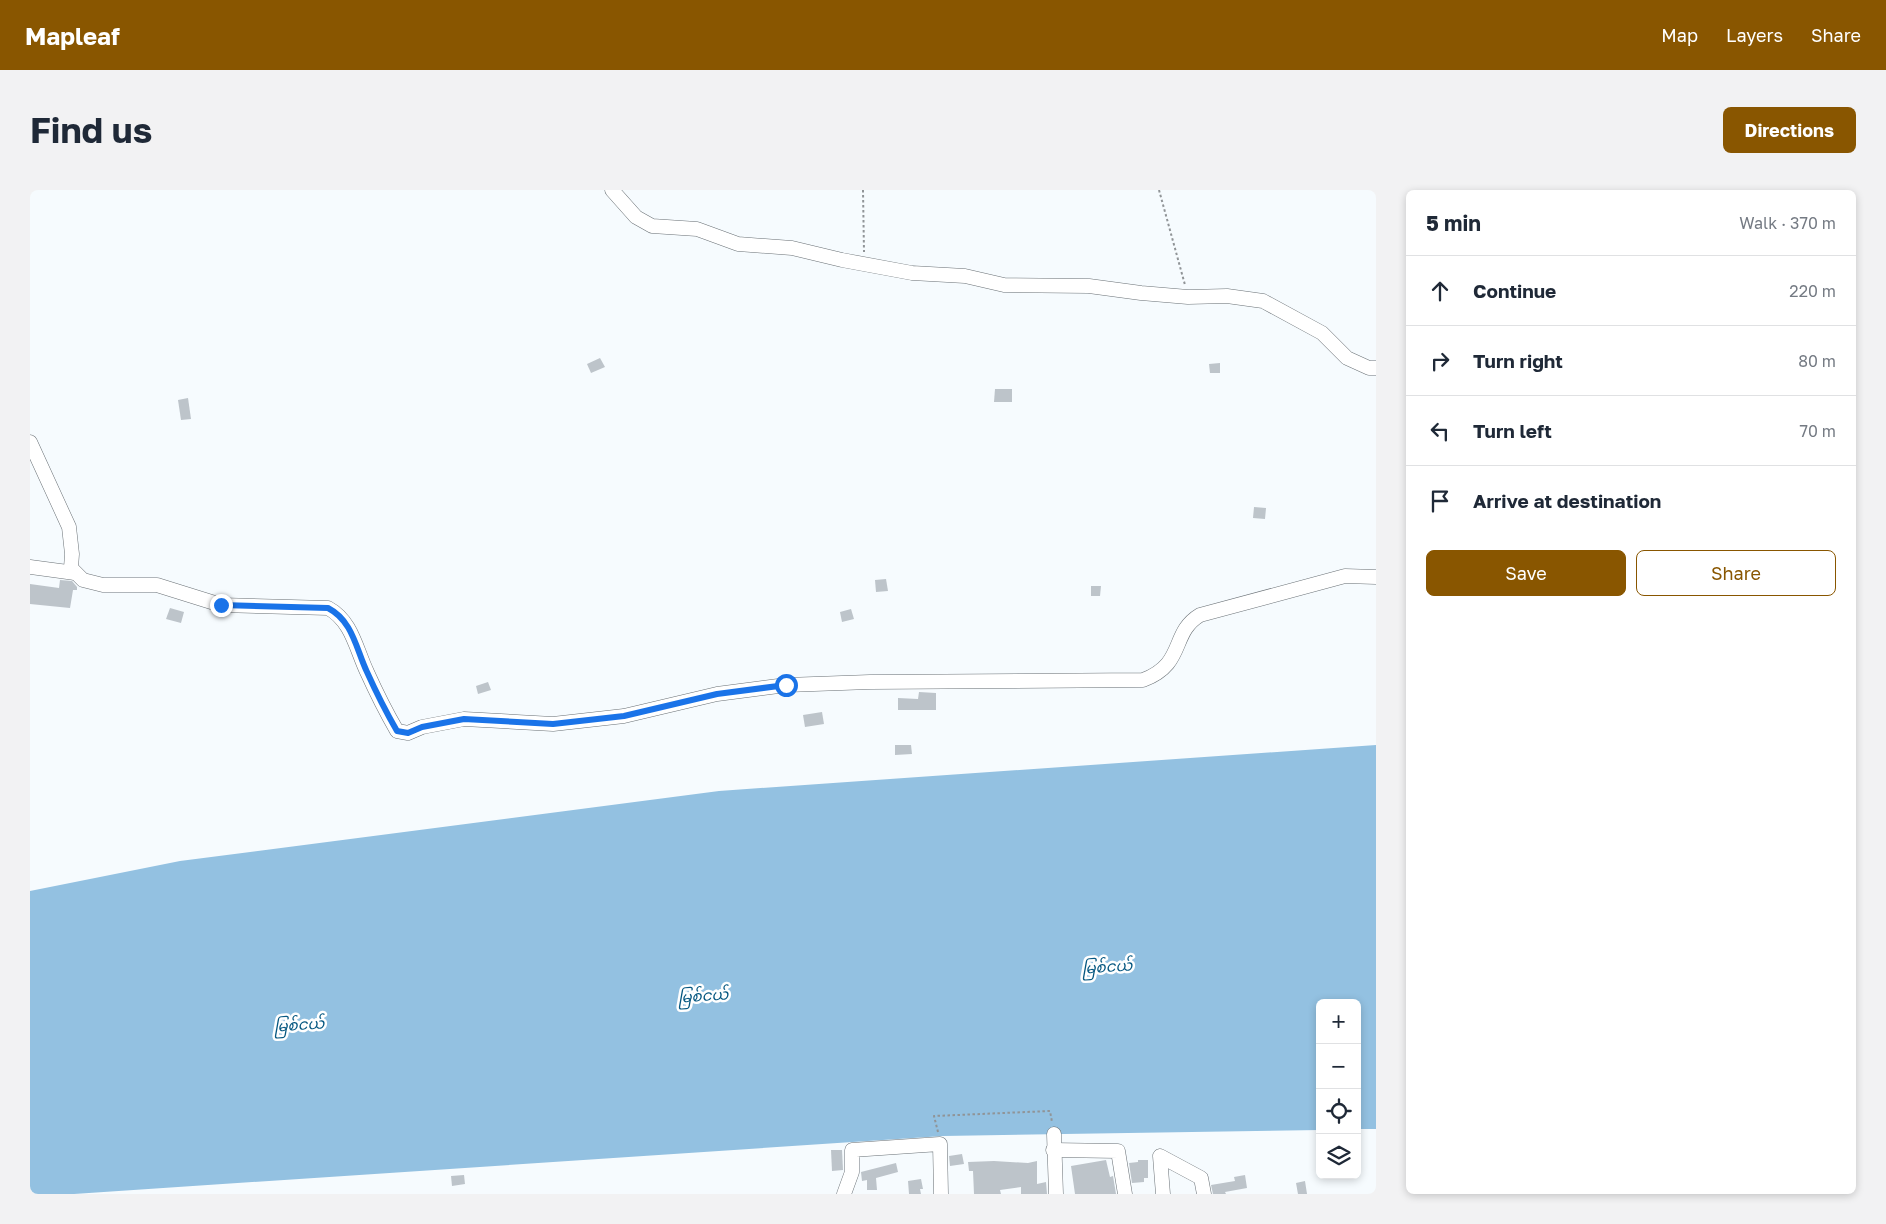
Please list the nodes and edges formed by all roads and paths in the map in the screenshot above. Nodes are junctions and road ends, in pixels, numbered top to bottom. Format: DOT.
graph roads {
  1 [pos="612,190"];
  2 [pos="863,190"];
  3 [pos="1159,190"];
  4 [pos="864,264"];
  5 [pos="1188,296"];
  6 [pos="1376,368"];
  7 [pos="30,442"];
  8 [pos="30,567"];
  9 [pos="75,573"];
  10 [pos="1376,577"];
  11 [pos="1054,1134"];
  12 [pos="940,1144"];
  13 [pos="1053,1150"];
  14 [pos="844,1194"];
  15 [pos="941,1194"];
  16 [pos="1056,1194"];
  17 [pos="1125,1194"];
  18 [pos="1163,1194"];
  19 [pos="1204,1194"];
  1 -- 4 [label="street"];
  2 -- 4 [label="path"];
  3 -- 5 [label="path"];
  4 -- 5 [label="street"];
  5 -- 6 [label="street"];
  7 -- 9 [label="street"];
  8 -- 9 [label="street"];
  9 -- 10 [label="street"];
  11 -- 12 [label="path"];
  11 -- 13 [label="street"];
  12 -- 14 [label="street"];
  12 -- 15 [label="street"];
  13 -- 16 [label="street"];
  13 -- 17 [label="street"];
  18 -- 19 [label="street"];
}
